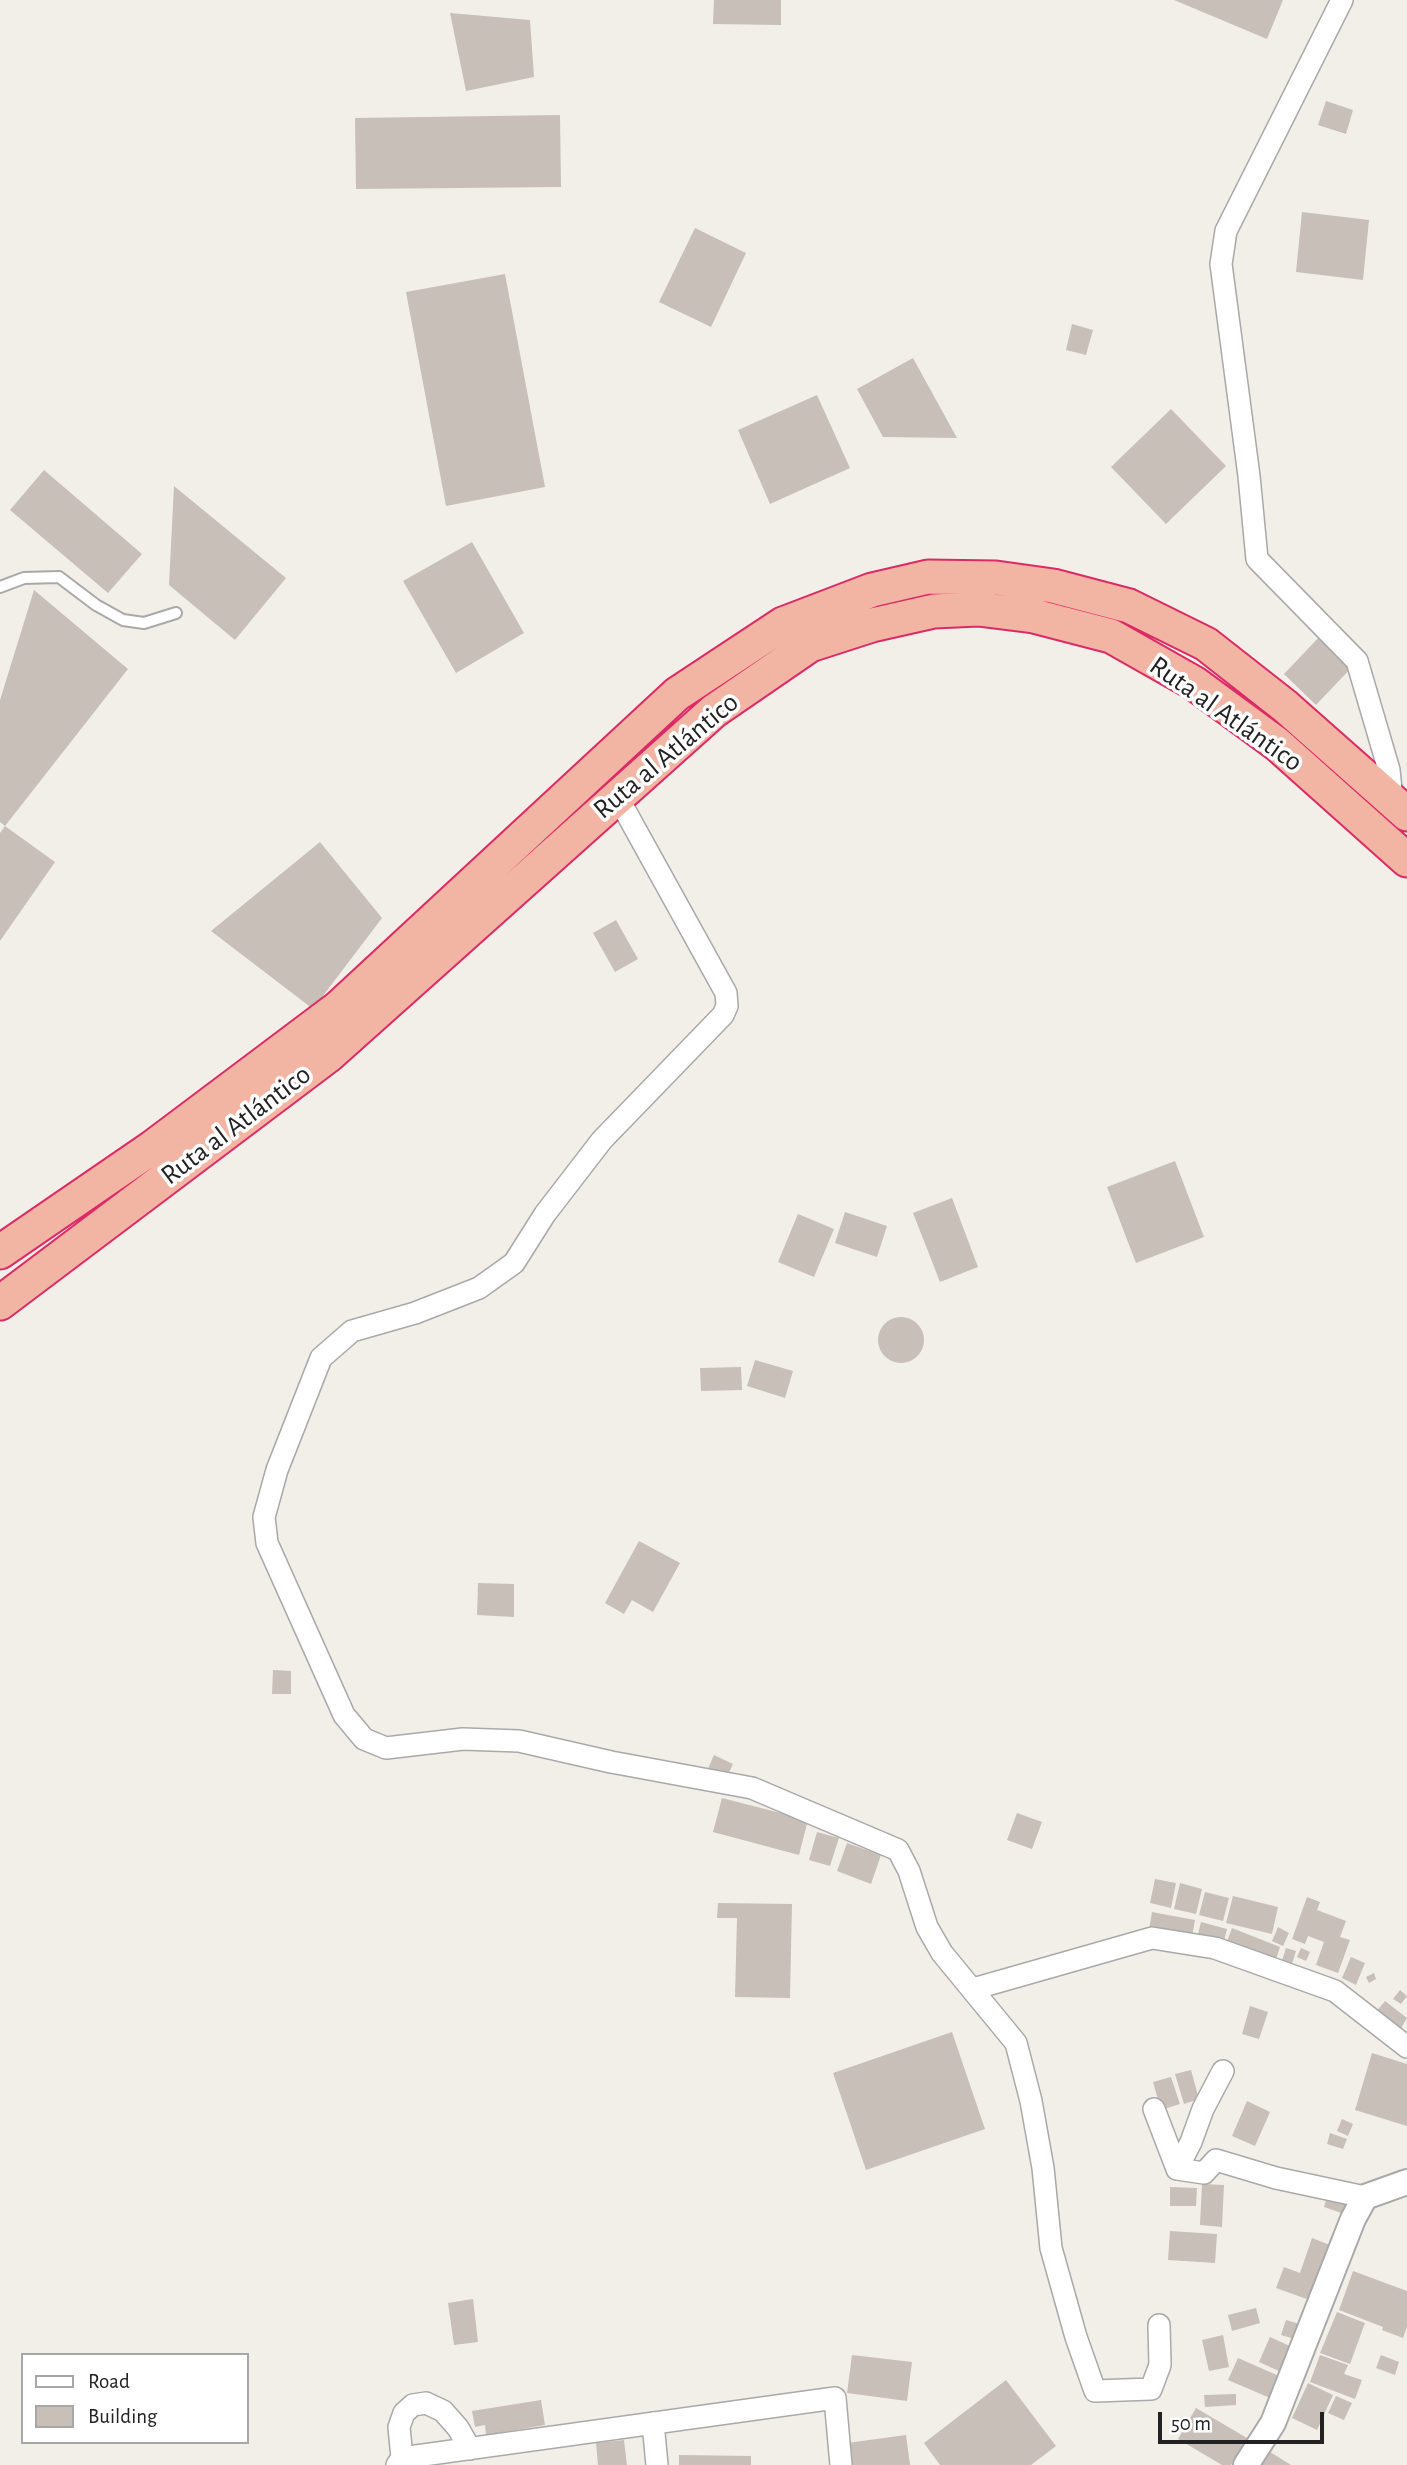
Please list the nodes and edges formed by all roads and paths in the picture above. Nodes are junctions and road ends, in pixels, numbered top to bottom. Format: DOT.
graph roads {
  1 [pos="1342,0"];
  2 [pos="0,587"];
  3 [pos="176,613"];
  4 [pos="617,796"];
  5 [pos="1399,807"];
  6 [pos="1407,860"];
  7 [pos="0,1252"];
  8 [pos="0,1303"];
  9 [pos="972,1989"];
  10 [pos="1407,2047"];
  11 [pos="1223,2071"];
  12 [pos="1154,2109"];
  13 [pos="1177,2169"];
  14 [pos="1407,2182"];
  15 [pos="1365,2197"];
  16 [pos="1159,2325"];
  17 [pos="653,2423"];
  18 [pos="470,2449"];
  19 [pos="400,2461"];
  20 [pos="657,2465"];
  21 [pos="841,2465"];
  22 [pos="1246,2465"];
  1 -- 5 [label="street"];
  2 -- 3 [label="lane"];
  4 -- 6 [label="highway, Ruta al Atlántico"];
  4 -- 8 [label="highway, Ruta al Atlántico"];
  4 -- 9 [label="street"];
  5 -- 7 [label="highway, Ruta al Atlántico"];
  9 -- 10 [label="street"];
  9 -- 16 [label="street"];
  11 -- 13 [label="street"];
  12 -- 13 [label="street"];
  13 -- 15 [label="street"];
  14 -- 15 [label="street"];
  15 -- 22 [label="street"];
  17 -- 18 [label="street"];
  17 -- 20 [label="street"];
  17 -- 21 [label="street"];
  18 -- 19 [label="street"];
  18 -- 19 [label="street"];
}
